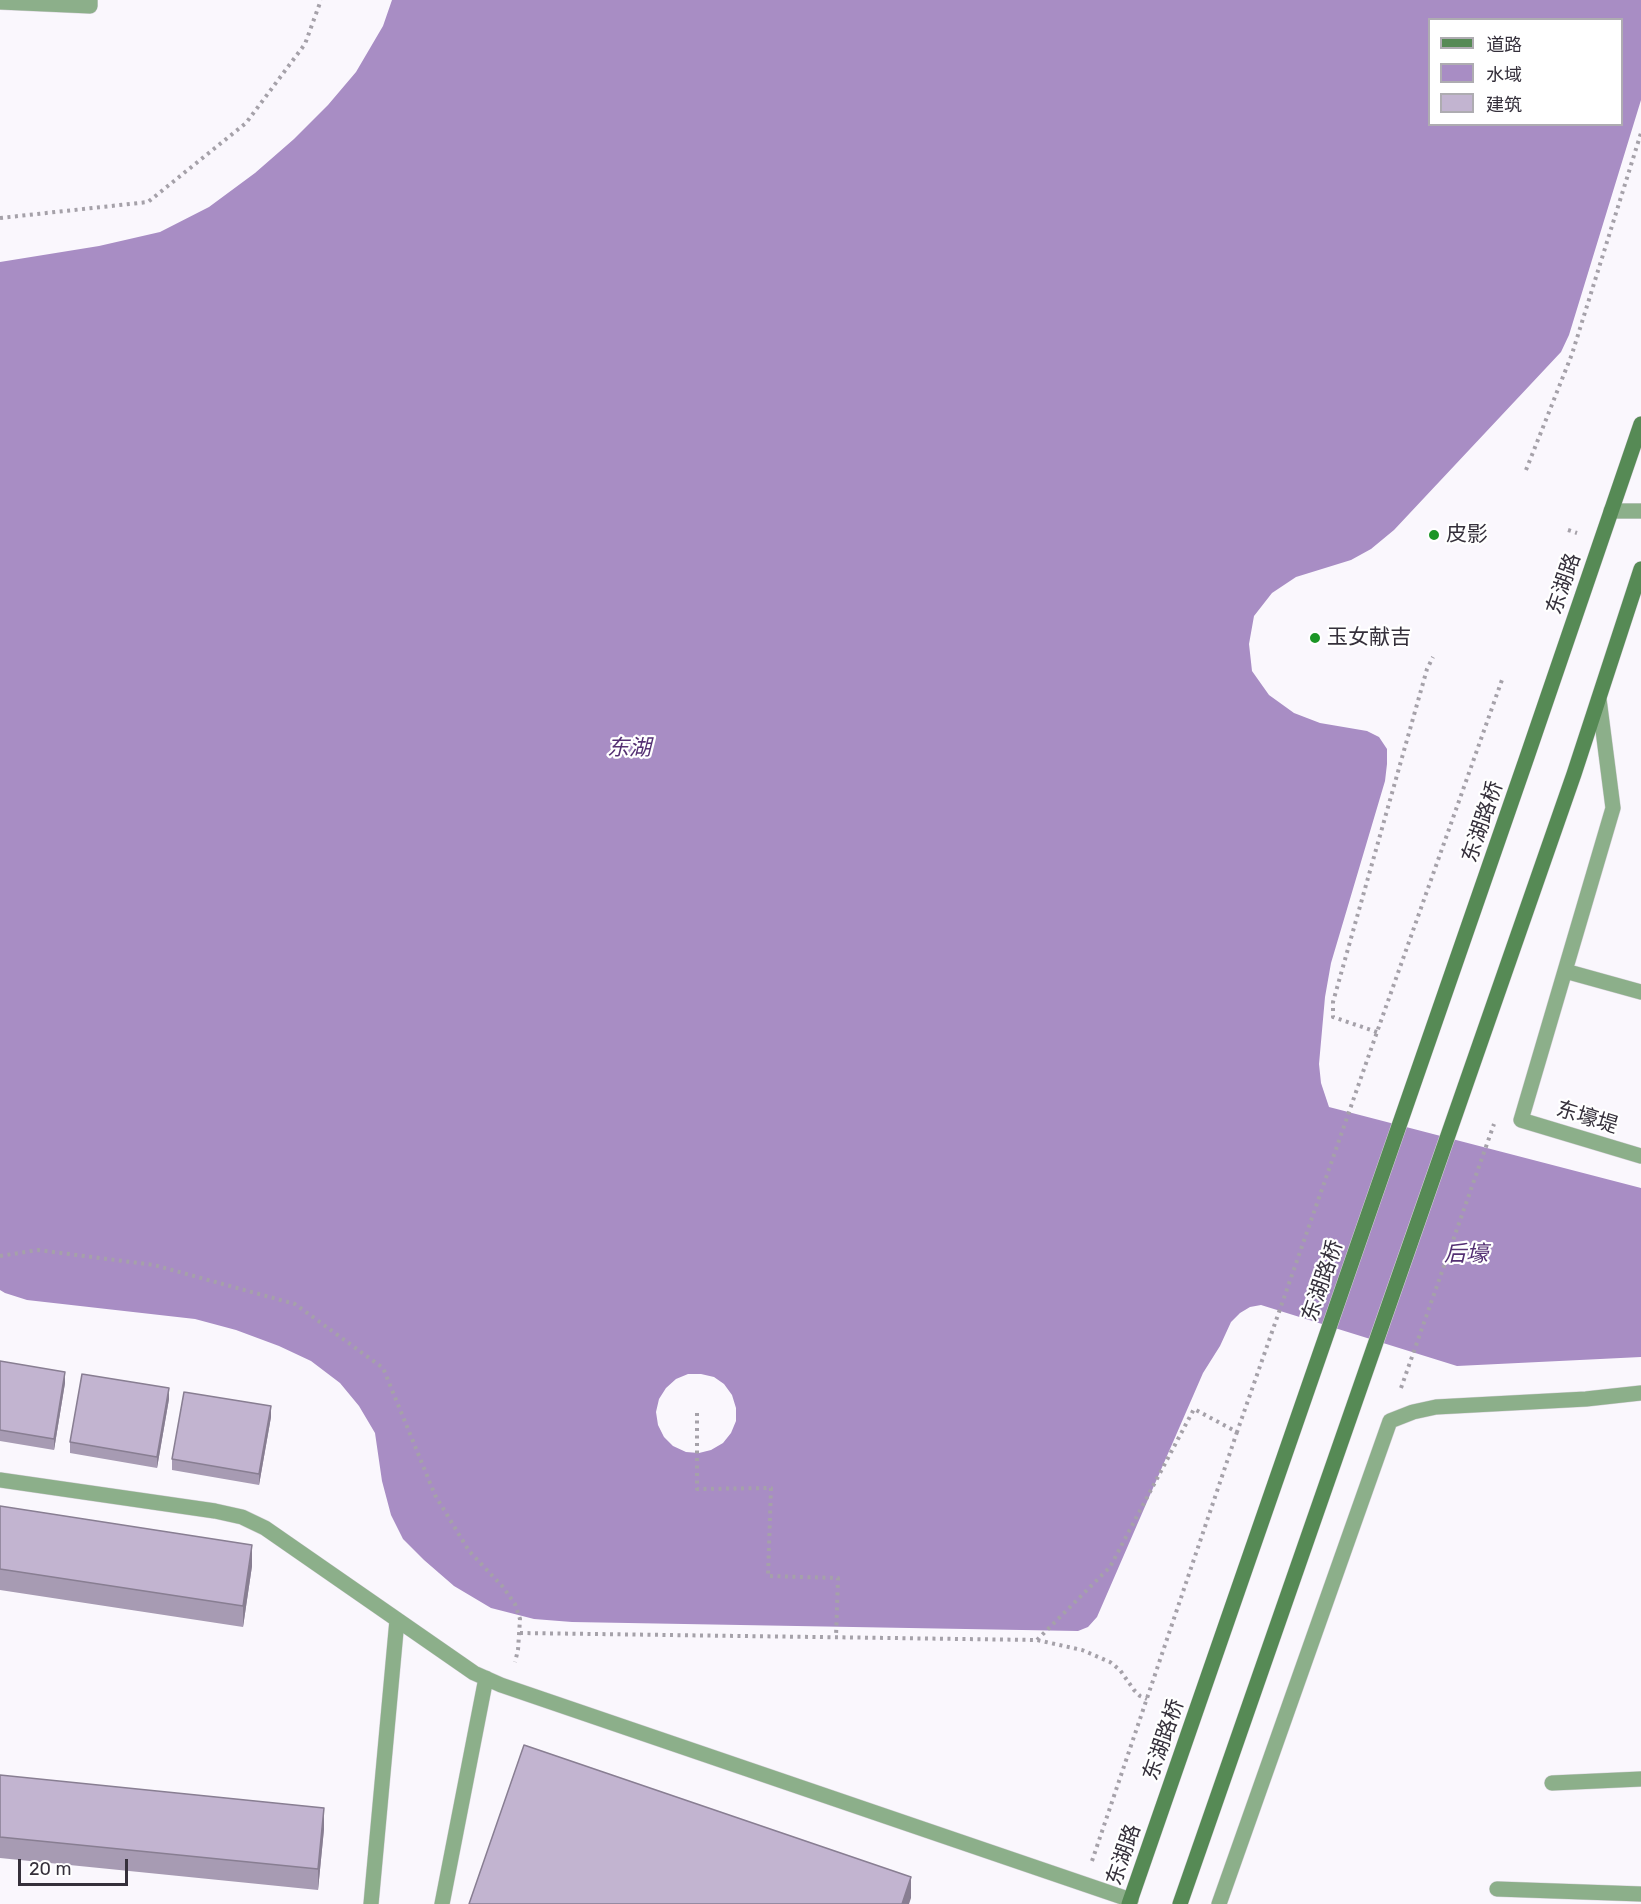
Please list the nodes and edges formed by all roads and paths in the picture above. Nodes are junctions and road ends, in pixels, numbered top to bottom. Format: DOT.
graph roads {
  1 [pos="90,0"];
  2 [pos="321,0"];
  3 [pos="0,2"];
  4 [pos="1641,133"];
  5 [pos="0,218"];
  6 [pos="1641,424"];
  7 [pos="1526,470"];
  8 [pos="1611,511"];
  9 [pos="1641,511"];
  10 [pos="1641,569"];
  11 [pos="1433,657"];
  12 [pos="1503,677"];
  13 [pos="1599,699"];
  14 [pos="1527,757"];
  15 [pos="1565,971"];
  16 [pos="1641,992"];
  17 [pos="1377,1032"];
  18 [pos="1495,1121"];
  19 [pos="1641,1156"];
  20 [pos="0,1256"];
  21 [pos="1407,1370"];
  22 [pos="1641,1393"];
  23 [pos="697,1413"];
  24 [pos="1237,1432"];
  25 [pos="0,1480"];
  26 [pos="397,1620"];
  27 [pos="836,1637"];
  28 [pos="1037,1640"];
  29 [pos="486,1678"];
  30 [pos="1147,1699"];
  31 [pos="1641,1779"];
  32 [pos="1552,1783"];
  33 [pos="1159,1819"];
  34 [pos="1084,1884"];
  35 [pos="1497,1889"];
  36 [pos="1641,1894"];
  37 [pos="1130,1902"];
  38 [pos="371,1904"];
  39 [pos="442,1904"];
  40 [pos="1180,1904"];
  41 [pos="1219,1904"];
  1 -- 3 [label="street"];
  2 -- 5 [label="path"];
  4 -- 7 [label="path"];
  6 -- 8 [label="main road, 东湖路"];
  8 -- 9 [label="street"];
  8 -- 14 [label="main road, 东湖路"];
  10 -- 13 [label="main road"];
  11 -- 17 [label="path"];
  12 -- 17 [label="path"];
  13 -- 15 [label="street"];
  13 -- 40 [label="main road"];
  14 -- 33 [label="main road, 东湖路桥"];
  15 -- 16 [label="street"];
  15 -- 19 [label="street, 东壕堤"];
  17 -- 24 [label="path"];
  18 -- 21 [label="path"];
  20 -- 27 [label="path"];
  22 -- 41 [label="street"];
  23 -- 27 [label="path"];
  24 -- 28 [label="path"];
  24 -- 30 [label="path"];
  25 -- 26 [label="street"];
  26 -- 29 [label="street"];
  26 -- 38 [label="street"];
  27 -- 28 [label="path"];
  28 -- 30 [label="path"];
  29 -- 34 [label="street"];
  29 -- 39 [label="street"];
  30 -- 34 [label="path"];
  31 -- 32 [label="street"];
  33 -- 37 [label="main road, 东湖路"];
  34 -- 37 [label="street"];
  35 -- 36 [label="street"];
}
